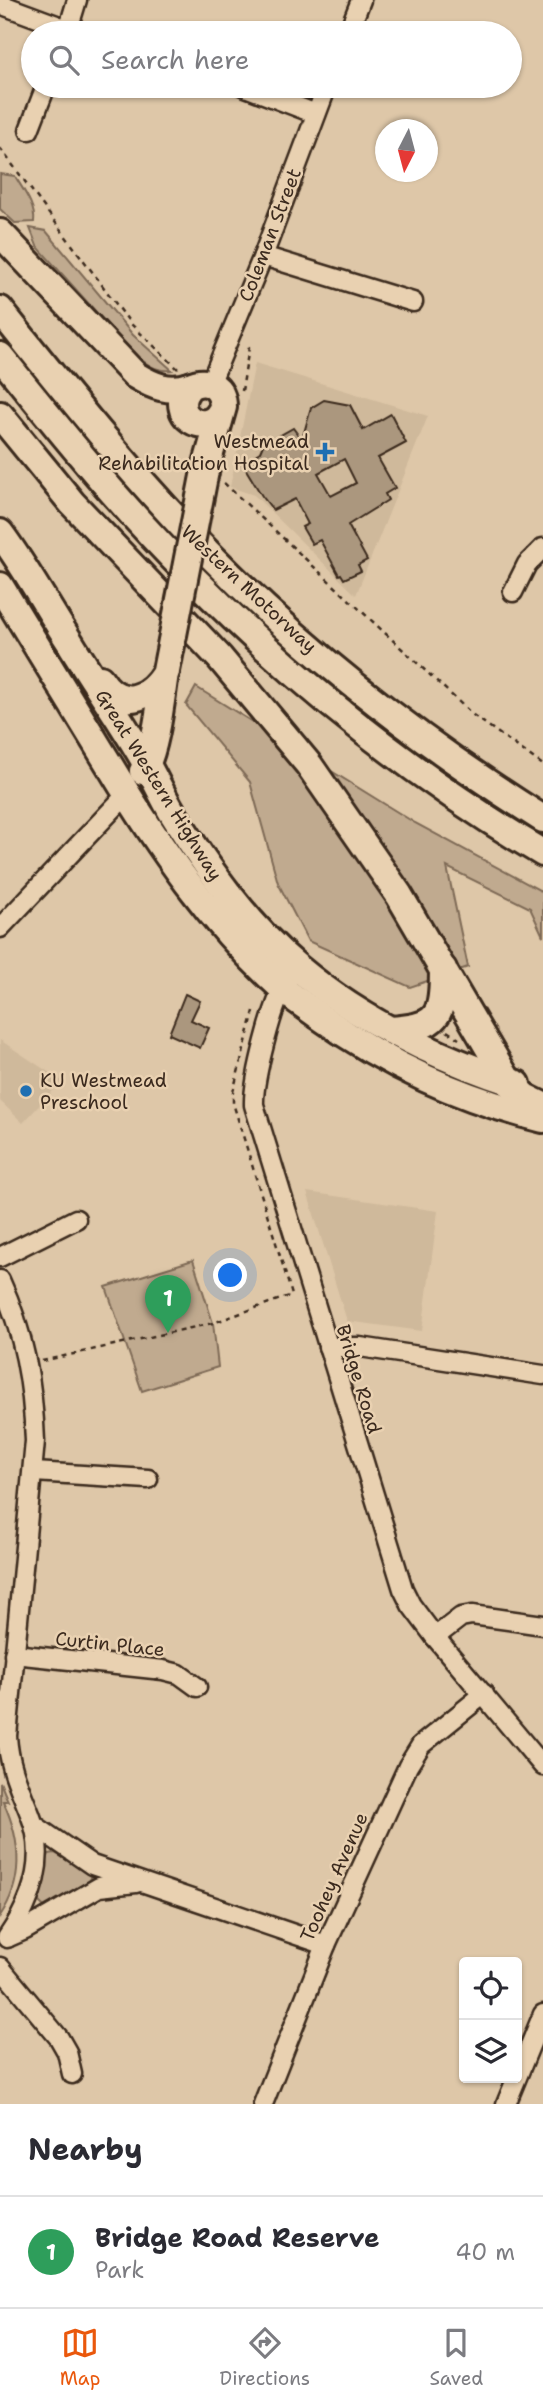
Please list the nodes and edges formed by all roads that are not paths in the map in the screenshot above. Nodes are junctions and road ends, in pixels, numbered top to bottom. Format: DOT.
graph roads {
  1 [pos="77,0"];
  2 [pos="360,0"];
  3 [pos="0,4"];
  4 [pos="43,21"];
  5 [pos="73,21"];
  6 [pos="352,21"];
  7 [pos="41,98"];
  8 [pos="274,98"];
  9 [pos="322,98"];
  10 [pos="316,114"];
  11 [pos="29,130"];
  12 [pos="0,233"];
  13 [pos="264,256"];
  14 [pos="413,302"];
  15 [pos="0,310"];
  16 [pos="0,356"];
  17 [pos="195,381"];
  18 [pos="232,401"];
  19 [pos="0,415"];
  20 [pos="187,417"];
  21 [pos="214,477"];
  22 [pos="0,533"];
  23 [pos="543,548"];
  24 [pos="0,586"];
  25 [pos="513,592"];
  26 [pos="70,643"];
  27 [pos="166,671"];
  28 [pos="147,764"];
  29 [pos="126,795"];
  30 [pos="543,819"];
  31 [pos="543,853"];
  32 [pos="0,928"];
  33 [pos="443,968"];
  34 [pos="289,978"];
  35 [pos="390,1030"];
  36 [pos="508,1081"];
  37 [pos="543,1091"];
  38 [pos="543,1107"];
  39 [pos="543,1119"];
  40 [pos="76,1219"];
  41 [pos="0,1257"];
  42 [pos="0,1280"];
  43 [pos="328,1347"];
  44 [pos="543,1375"];
  45 [pos="34,1472"];
  46 [pos="148,1479"];
  47 [pos="543,1625"];
  48 [pos="435,1637"];
  49 [pos="14,1654"];
  50 [pos="197,1687"];
  51 [pos="484,1694"];
  52 [pos="543,1766"];
  53 [pos="34,1825"];
  54 [pos="139,1882"];
  55 [pos="3,1941"];
  56 [pos="326,1945"];
  57 [pos="0,1967"];
  58 [pos="543,2014"];
  59 [pos="72,2074"];
  60 [pos="263,2104"];
  61 [pos="506,2104"];
  1 -- 5 [label="street"];
  2 -- 6 [label="street"];
  3 -- 4 [label="street"];
  7 -- 11 [label="street"];
  8 -- 10 [label="street"];
  9 -- 10 [label="street, Coleman Street"];
  10 -- 13 [label="street, Coleman Street"];
  12 -- 17 [label="highway"];
  13 -- 14 [label="street"];
  13 -- 17 [label="street, Coleman Street"];
  15 -- 30 [label="highway, Western Motorway"];
  16 -- 31 [label="highway, Western Motorway"];
  17 -- 18 [label="highway"];
  17 -- 20 [label="highway"];
  18 -- 20 [label="highway"];
  18 -- 21 [label="highway"];
  19 -- 33 [label="highway"];
  20 -- 21 [label="highway"];
  21 -- 27 [label="highway, bridge"];
  22 -- 26 [label="highway, Great Western Highway"];
  23 -- 25 [label="street"];
  24 -- 29 [label="highway, Great Western Highway"];
  26 -- 27 [label="highway"];
  26 -- 28 [label="highway, Great Western Highway"];
  27 -- 28 [label="highway"];
  28 -- 29 [label="highway"];
  28 -- 34 [label="highway, Great Western Highway"];
  29 -- 32 [label="street"];
  29 -- 34 [label="highway, Great Western Highway"];
  33 -- 35 [label="highway"];
  33 -- 36 [label="highway"];
  34 -- 35 [label="highway, Great Western Highway"];
  34 -- 39 [label="highway, Great Western Highway"];
  34 -- 43 [label="street, Bridge Road"];
  35 -- 36 [label="highway, Great Western Highway"];
  36 -- 37 [label="highway, Great Western Highway"];
  36 -- 38 [label="highway"];
  40 -- 41 [label="street"];
  42 -- 45 [label="street"];
  43 -- 44 [label="street"];
  43 -- 48 [label="street, Bridge Road"];
  45 -- 46 [label="street"];
  45 -- 49 [label="street"];
  47 -- 48 [label="street"];
  48 -- 51 [label="street, Bridge Road"];
  49 -- 50 [label="street, Curtin Place"];
  49 -- 53 [label="street"];
  51 -- 52 [label="street, Bridge Road"];
  51 -- 56 [label="street, Toohey Avenue"];
  53 -- 54 [label="street"];
  53 -- 55 [label="street"];
  54 -- 55 [label="street"];
  54 -- 56 [label="street"];
  56 -- 60 [label="street, Toohey Avenue"];
  57 -- 59 [label="street"];
  58 -- 61 [label="street"];
}
